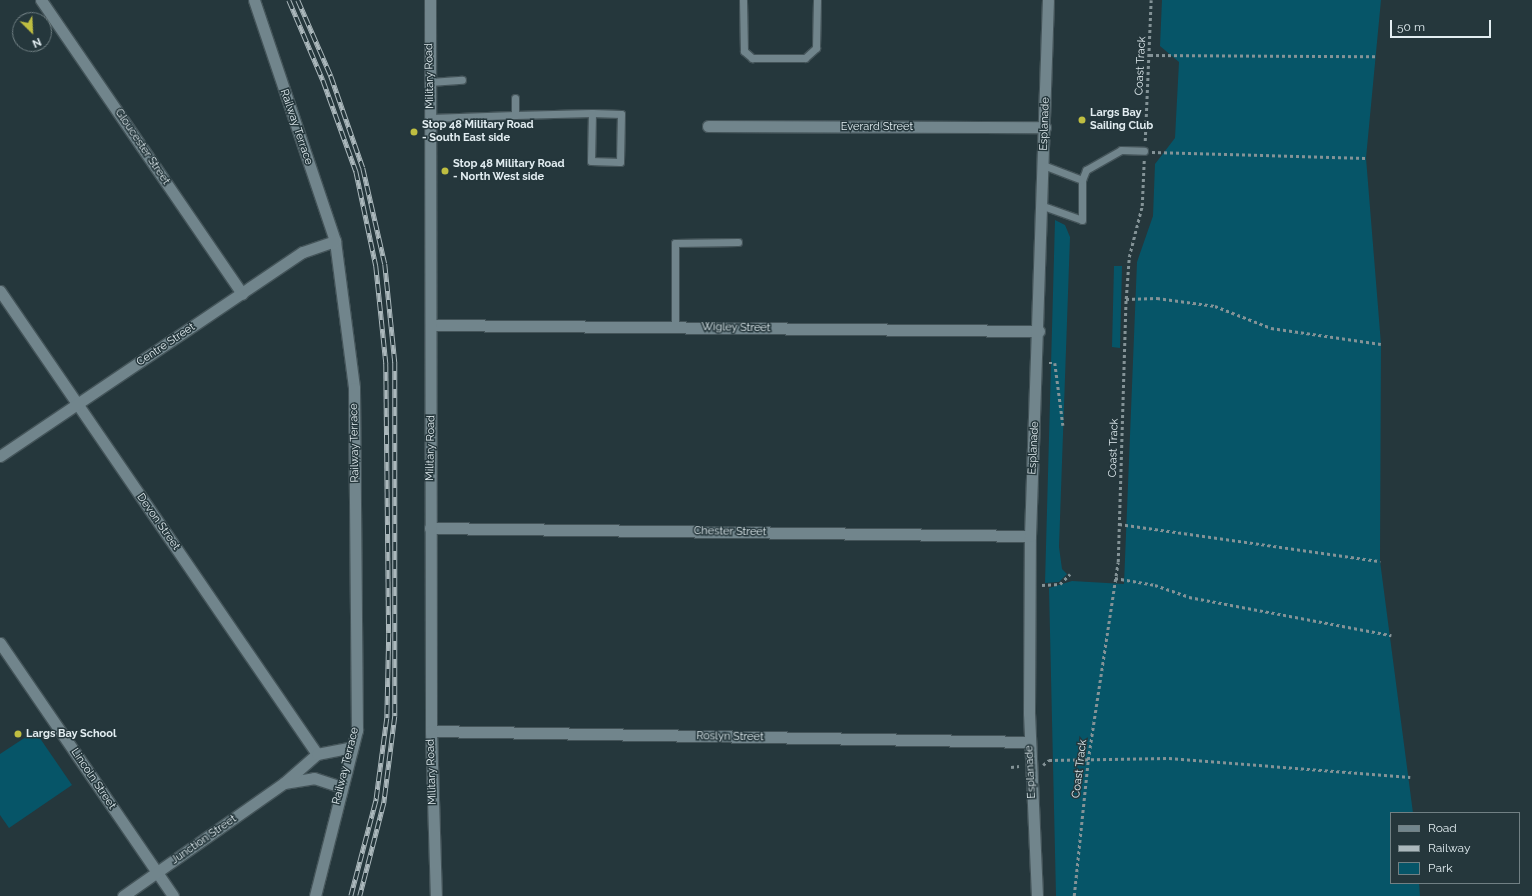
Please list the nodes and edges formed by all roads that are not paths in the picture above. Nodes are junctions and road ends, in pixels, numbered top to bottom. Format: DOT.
graph roads {
  1 [pos="41,0"];
  2 [pos="254,0"];
  3 [pos="430,0"];
  4 [pos="743,0"];
  5 [pos="817,0"];
  6 [pos="1048,0"];
  7 [pos="462,80"];
  8 [pos="430,82"];
  9 [pos="515,98"];
  10 [pos="592,113"];
  11 [pos="515,115"];
  12 [pos="431,118"];
  13 [pos="708,126"];
  14 [pos="1045,127"];
  15 [pos="1144,151"];
  16 [pos="1043,165"];
  17 [pos="1082,180"];
  18 [pos="1043,206"];
  19 [pos="335,241"];
  20 [pos="738,242"];
  21 [pos="0,290"];
  22 [pos="242,294"];
  23 [pos="432,325"];
  24 [pos="675,327"];
  25 [pos="1039,330"];
  26 [pos="77,404"];
  27 [pos="0,456"];
  28 [pos="430,528"];
  29 [pos="1030,536"];
  30 [pos="0,643"];
  31 [pos="430,731"];
  32 [pos="1030,742"];
  33 [pos="352,747"];
  34 [pos="317,754"];
  35 [pos="284,783"];
  36 [pos="341,786"];
  37 [pos="157,873"];
  38 [pos="124,896"];
  39 [pos="173,896"];
  40 [pos="315,896"];
  41 [pos="436,896"];
  42 [pos="1037,896"];
  1 -- 22 [label="street, Gloucester Street"];
  2 -- 19 [label="street, Railway Terrace"];
  3 -- 8 [label="street, Military Road"];
  4 -- 5 [label="lane"];
  6 -- 14 [label="street, Esplanade"];
  7 -- 8 [label="lane"];
  8 -- 12 [label="street, Military Road"];
  9 -- 11 [label="lane"];
  10 -- 10 [label="lane"];
  10 -- 11 [label="lane"];
  11 -- 12 [label="lane"];
  12 -- 23 [label="street, Military Road"];
  13 -- 14 [label="street, Everard Street"];
  14 -- 16 [label="street, Esplanade"];
  15 -- 17 [label="lane"];
  16 -- 17 [label="lane"];
  16 -- 18 [label="street, Esplanade"];
  17 -- 18 [label="lane"];
  18 -- 25 [label="street, Esplanade"];
  19 -- 22 [label="street, Centre Street"];
  19 -- 33 [label="street, Railway Terrace"];
  20 -- 24 [label="lane"];
  21 -- 26 [label="street, Devon Street"];
  22 -- 26 [label="street, Centre Street"];
  23 -- 24 [label="street, Wigley Street"];
  23 -- 28 [label="street, Military Road"];
  24 -- 25 [label="street, Wigley Street"];
  25 -- 29 [label="street, Esplanade"];
  26 -- 27 [label="street, Centre Street"];
  26 -- 34 [label="street, Devon Street"];
  28 -- 29 [label="street, Chester Street"];
  28 -- 31 [label="street, Military Road"];
  29 -- 32 [label="street, Esplanade"];
  30 -- 37 [label="street, Lincoln Street"];
  31 -- 32 [label="street, Roslyn Street"];
  31 -- 41 [label="street, Military Road"];
  32 -- 42 [label="street, Esplanade"];
  33 -- 34 [label="street, Junction Street"];
  33 -- 36 [label="street, Railway Terrace"];
  34 -- 35 [label="street, Junction Street"];
  35 -- 36 [label="street, Junction Street"];
  35 -- 37 [label="street, Junction Street"];
  36 -- 40 [label="street, Railway Terrace"];
  37 -- 38 [label="street, Junction Street"];
  37 -- 39 [label="street, Lincoln Street"];
}
